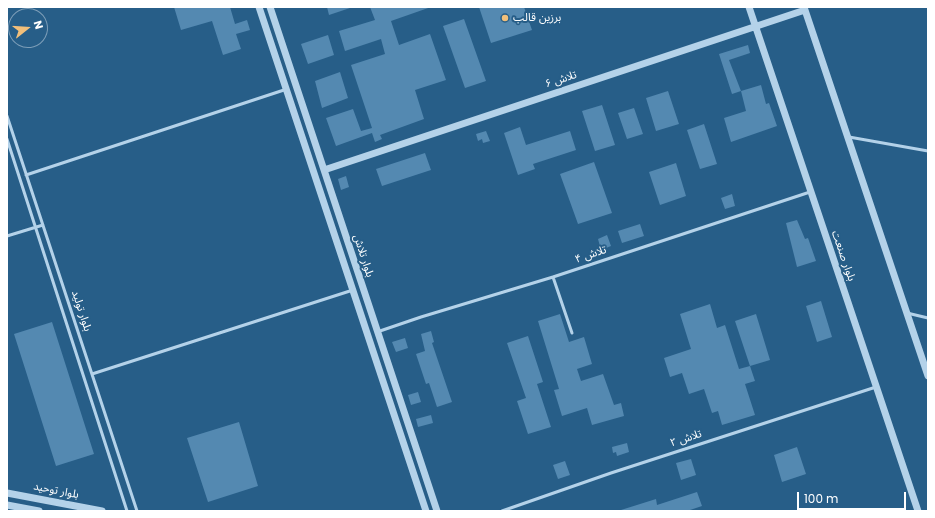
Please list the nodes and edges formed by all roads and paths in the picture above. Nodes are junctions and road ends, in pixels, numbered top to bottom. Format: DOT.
graph roads {
  1 [pos="260,7"];
  2 [pos="270,7"];
  3 [pos="749,7"];
  4 [pos="805,9"];
  5 [pos="755,26"];
  6 [pos="287,89"];
  7 [pos="7,116"];
  8 [pos="848,137"];
  9 [pos="7,139"];
  10 [pos="928,151"];
  11 [pos="324,170"];
  12 [pos="26,175"];
  13 [pos="810,192"];
  14 [pos="43,225"];
  15 [pos="36,227"];
  16 [pos="7,236"];
  17 [pos="553,277"];
  18 [pos="362,287"];
  19 [pos="64,288"];
  20 [pos="353,290"];
  21 [pos="57,291"];
  22 [pos="907,313"];
  23 [pos="928,318"];
  24 [pos="377,332"];
  25 [pos="572,333"];
  26 [pos="368,335"];
  27 [pos="83,345"];
  28 [pos="75,348"];
  29 [pos="92,374"];
  30 [pos="928,376"];
  31 [pos="876,387"];
  32 [pos="105,414"];
  33 [pos="98,416"];
  34 [pos="7,493"];
  35 [pos="7,505"];
  36 [pos="39,511"];
  37 [pos="102,511"];
  38 [pos="127,511"];
  39 [pos="137,511"];
  40 [pos="426,511"];
  41 [pos="437,511"];
  42 [pos="502,511"];
  43 [pos="918,511"];
  1 -- 6 [label="street, بلوار تلاش"];
  2 -- 11 [label="street, بلوار تلاش"];
  3 -- 5 [label="street, بلوار صنعت"];
  4 -- 5 [label="street, تلاش ۶"];
  4 -- 8 [label="street"];
  5 -- 11 [label="street, تلاش ۶"];
  5 -- 13 [label="street, بلوار صنعت"];
  6 -- 12 [label="lane"];
  6 -- 20 [label="street, بلوار تلاش"];
  7 -- 12 [label="lane, بلوار تولید"];
  8 -- 10 [label="lane"];
  8 -- 22 [label="street"];
  9 -- 15 [label="lane, بلوار تولید"];
  11 -- 18 [label="street, بلوار تلاش"];
  12 -- 14 [label="lane, بلوار تولید"];
  13 -- 17 [label="lane, تلاش ۴"];
  13 -- 31 [label="street, بلوار صنعت"];
  14 -- 15 [label="lane"];
  14 -- 19 [label="lane, بلوار تولید"];
  15 -- 16 [label="lane"];
  15 -- 21 [label="lane, بلوار تولید"];
  17 -- 24 [label="lane, تلاش ۴"];
  17 -- 25 [label="lane"];
  18 -- 20 [label="street"];
  18 -- 24 [label="street, بلوار تلاش"];
  19 -- 21 [label="lane"];
  19 -- 27 [label="lane, بلوار تولید"];
  20 -- 26 [label="street, بلوار تلاش"];
  20 -- 29 [label="lane"];
  21 -- 28 [label="lane, بلوار تولید"];
  22 -- 23 [label="lane"];
  22 -- 30 [label="street"];
  24 -- 26 [label="street"];
  24 -- 41 [label="street, بلوار تلاش"];
  26 -- 40 [label="street, بلوار تلاش"];
  27 -- 28 [label="lane"];
  27 -- 29 [label="lane, بلوار تولید"];
  28 -- 33 [label="lane, بلوار تولید"];
  29 -- 32 [label="lane, بلوار تولید"];
  31 -- 42 [label="lane, تلاش ۲"];
  31 -- 43 [label="street, بلوار صنعت"];
  32 -- 33 [label="lane"];
  32 -- 39 [label="lane, بلوار تولید"];
  33 -- 38 [label="lane, بلوار تولید"];
  34 -- 37 [label="street, بلوار توحید"];
  35 -- 36 [label="street, بلوار توحید"];
}
